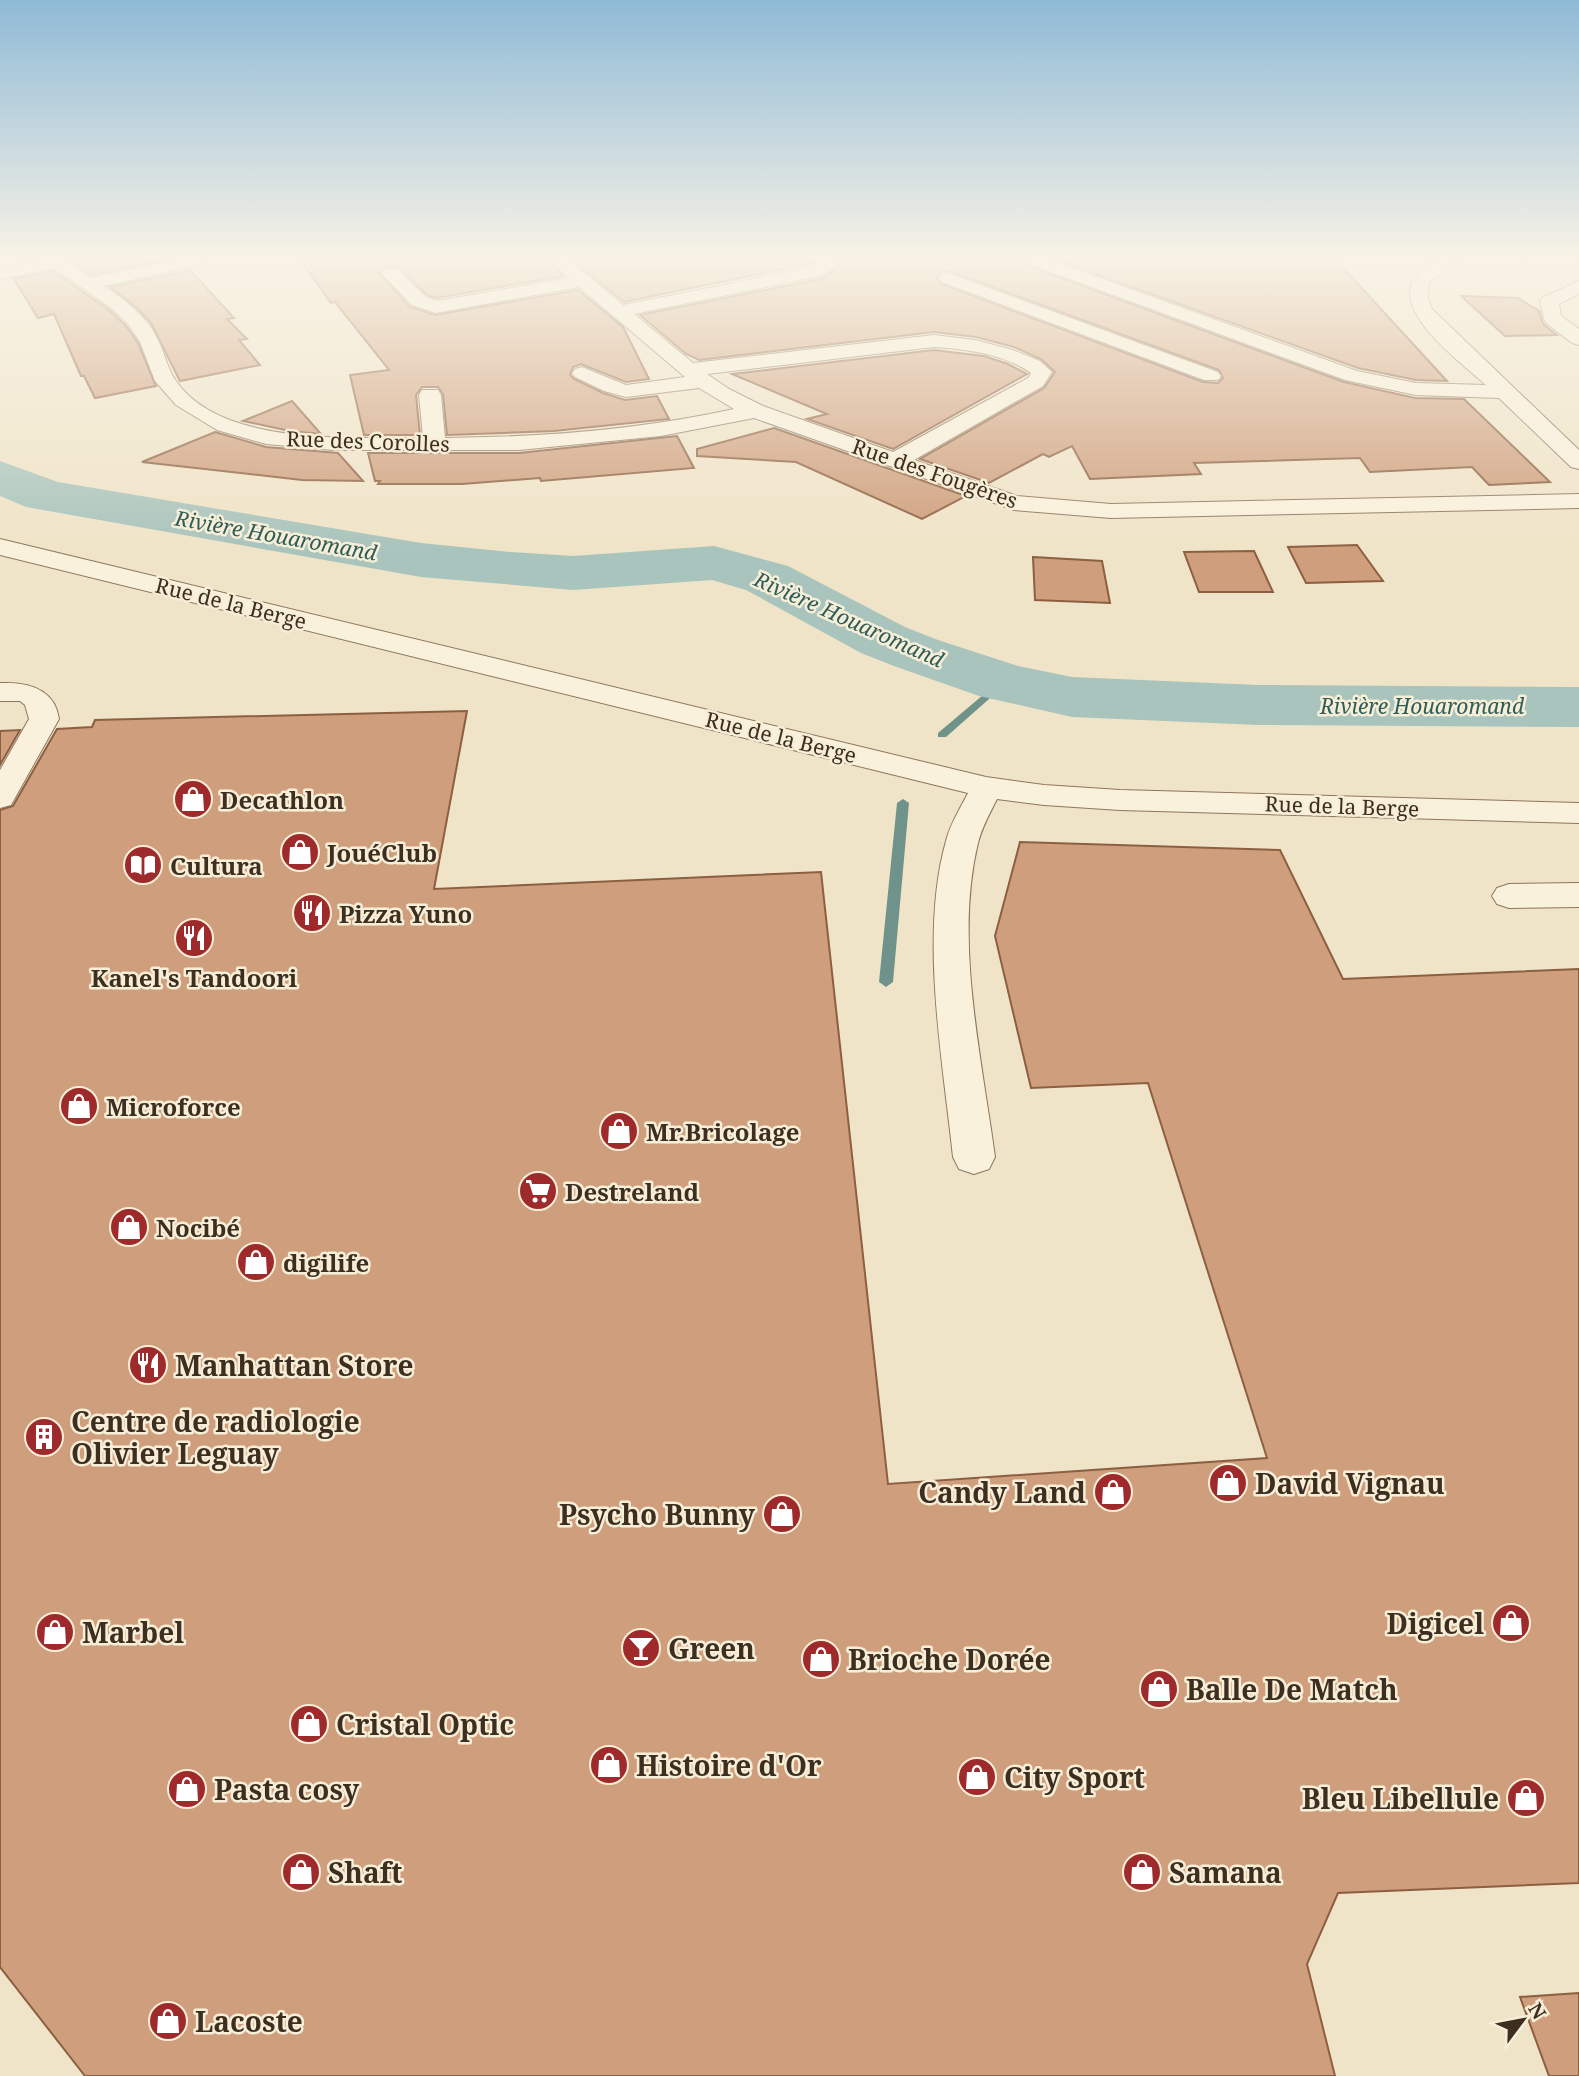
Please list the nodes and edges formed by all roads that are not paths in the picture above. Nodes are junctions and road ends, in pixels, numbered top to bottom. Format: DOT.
graph roads {
  1 [pos="157,357"];
  2 [pos="674,357"];
  3 [pos="826,357"];
  4 [pos="1010,357"];
  5 [pos="1162,357"];
  6 [pos="1301,357"];
  7 [pos="1466,357"];
  8 [pos="582,373"];
  9 [pos="696,376"];
  10 [pos="1212,376"];
  11 [pos="1502,392"];
  12 [pos="430,395"];
  13 [pos="755,411"];
  14 [pos="432,445"];
  15 [pos="895,460"];
  16 [pos="1579,462"];
  17 [pos="1579,501"];
  18 [pos="0,547"];
  19 [pos="0,692"];
  20 [pos="986,786"];
  21 [pos="0,797"];
  22 [pos="1579,813"];
  23 [pos="1579,895"];
  24 [pos="1509,896"];
  25 [pos="974,1157"];
  1 -- 14 [label="street, Rue des Corolles"];
  2 -- 9 [label="street, Rue des Fougères"];
  3 -- 9 [label="street"];
  4 -- 15 [label="street"];
  5 -- 10 [label="street"];
  6 -- 11 [label="street"];
  7 -- 11 [label="street"];
  8 -- 9 [label="street"];
  9 -- 13 [label="street, Rue des Fougères"];
  11 -- 16 [label="street"];
  12 -- 14 [label="street"];
  13 -- 14 [label="street, Rue des Corolles"];
  13 -- 15 [label="street, Rue des Fougères"];
  15 -- 17 [label="street, Rue des Fougères"];
  18 -- 20 [label="street, Rue de la Berge"];
  19 -- 21 [label="street"];
  20 -- 22 [label="street, Rue de la Berge"];
  20 -- 25 [label="street"];
  23 -- 24 [label="street"];
}
